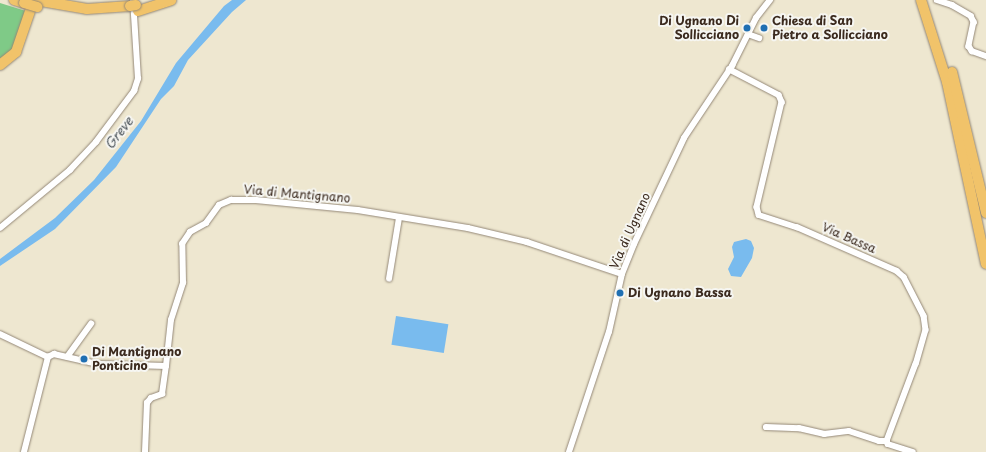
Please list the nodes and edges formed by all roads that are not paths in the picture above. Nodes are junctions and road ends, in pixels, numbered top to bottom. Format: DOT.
graph roads {
  1 [pos="14,0"];
  2 [pos="62,0"];
  3 [pos="154,0"];
  4 [pos="171,0"];
  5 [pos="770,0"];
  6 [pos="921,0"];
  7 [pos="928,0"];
  8 [pos="937,0"];
  9 [pos="953,2"];
  10 [pos="33,4"];
  11 [pos="133,6"];
  12 [pos="100,9"];
  13 [pos="748,34"];
  14 [pos="758,38"];
  15 [pos="986,56"];
  16 [pos="0,65"];
  17 [pos="729,69"];
  18 [pos="951,81"];
  19 [pos="986,212"];
  20 [pos="399,218"];
  21 [pos="0,228"];
  22 [pos="986,264"];
  23 [pos="622,274"];
  24 [pos="389,279"];
  25 [pos="91,324"];
  26 [pos="0,334"];
  27 [pos="48,357"];
  28 [pos="67,357"];
  29 [pos="166,366"];
  30 [pos="766,427"];
  31 [pos="887,441"];
  32 [pos="24,452"];
  33 [pos="144,452"];
  34 [pos="569,452"];
  35 [pos="913,452"];
  1 -- 10 [label="highway"];
  2 -- 12 [label="highway"];
  3 -- 11 [label="highway"];
  4 -- 11 [label="highway"];
  5 -- 13 [label="street, Via di Ugnano"];
  6 -- 18 [label="highway"];
  7 -- 18 [label="highway"];
  8 -- 9 [label="street"];
  9 -- 15 [label="street"];
  10 -- 11 [label="highway"];
  10 -- 12 [label="highway"];
  10 -- 16 [label="highway"];
  11 -- 12 [label="highway"];
  11 -- 21 [label="street"];
  13 -- 14 [label="street"];
  13 -- 17 [label="street, Via di Ugnano"];
  17 -- 23 [label="street, Via di Ugnano"];
  17 -- 31 [label="street, Via Bassa"];
  18 -- 19 [label="highway"];
  18 -- 22 [label="highway"];
  20 -- 23 [label="street, Via di Mantignano"];
  20 -- 24 [label="street"];
  20 -- 29 [label="street, Via di Mantignano"];
  23 -- 34 [label="street, Via di Ugnano"];
  25 -- 28 [label="street"];
  26 -- 27 [label="street"];
  27 -- 28 [label="street"];
  27 -- 32 [label="street"];
  28 -- 29 [label="street"];
  29 -- 33 [label="street, Via di Mantignano"];
  30 -- 31 [label="street"];
  31 -- 35 [label="street"];
}
